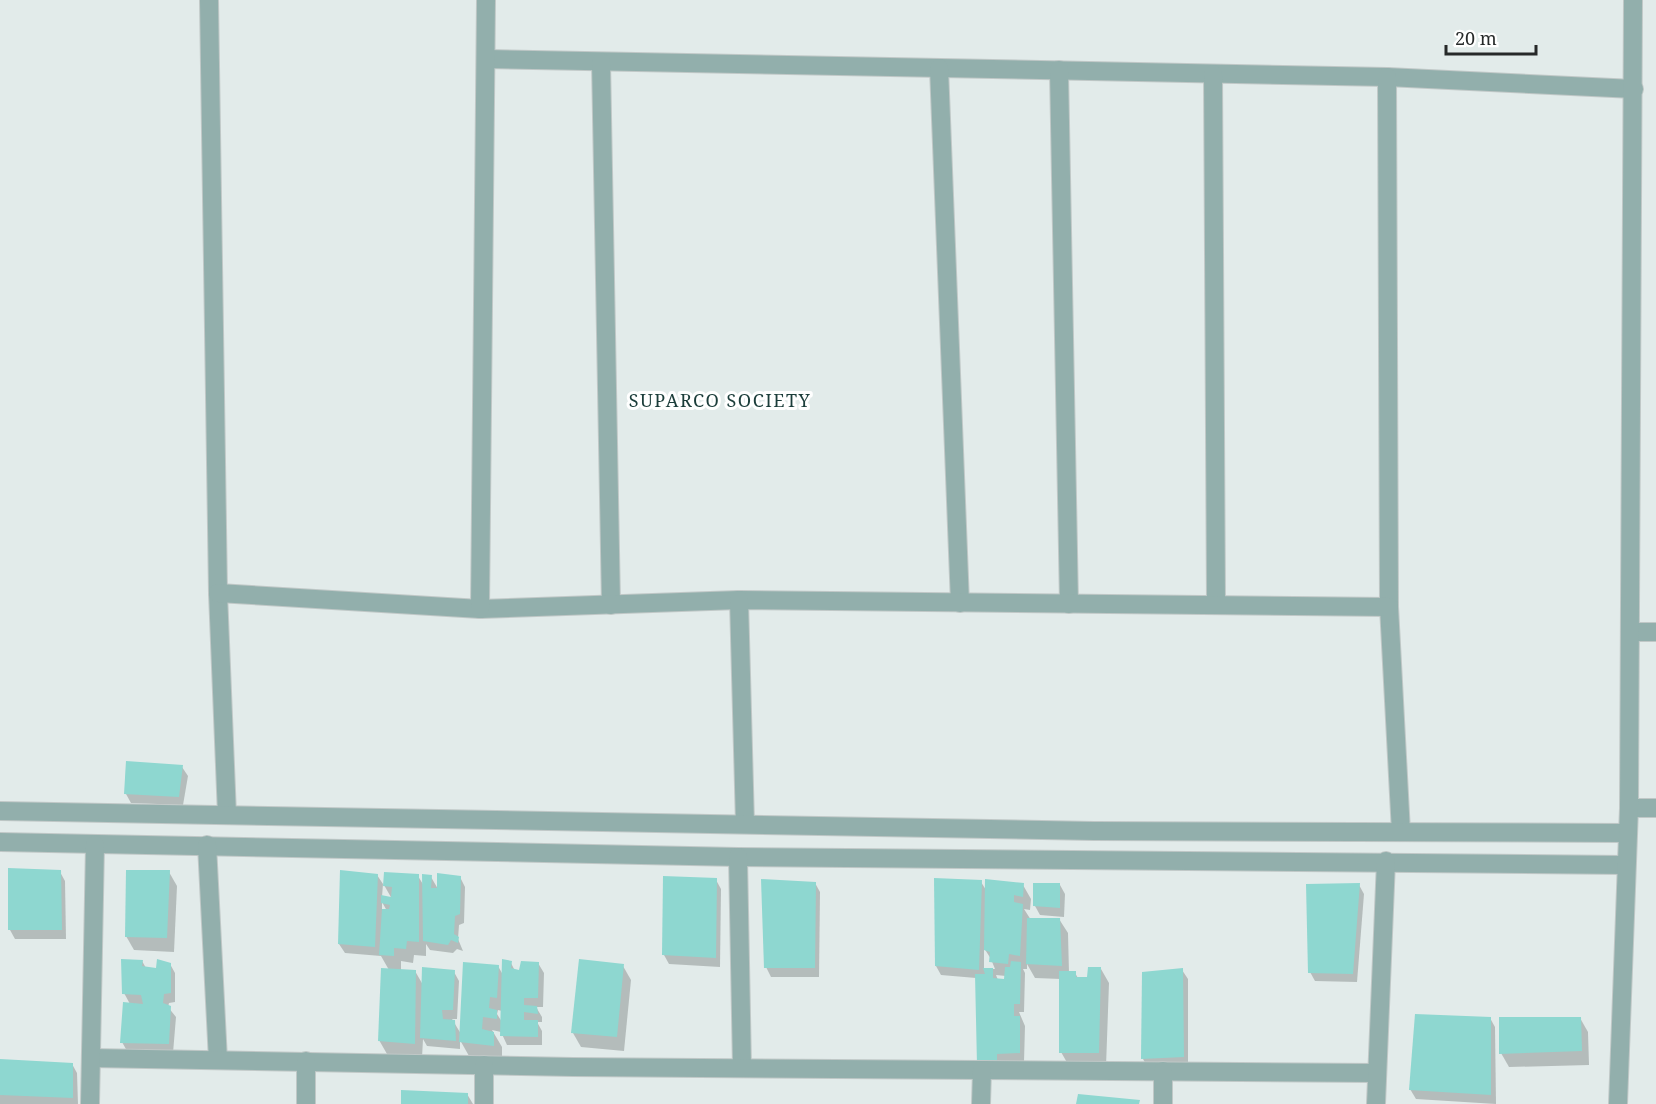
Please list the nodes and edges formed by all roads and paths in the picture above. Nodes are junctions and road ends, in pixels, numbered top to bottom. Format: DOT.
graph roads {
  1 [pos="209,0"];
  2 [pos="486,0"];
  3 [pos="1633,0"];
  4 [pos="487,59"];
  5 [pos="602,62"];
  6 [pos="939,68"];
  7 [pos="1059,70"];
  8 [pos="1214,74"];
  9 [pos="1387,78"];
  10 [pos="1634,89"];
  11 [pos="218,592"];
  12 [pos="739,600"];
  13 [pos="960,603"];
  14 [pos="1069,604"];
  15 [pos="611,605"];
  16 [pos="1216,605"];
  17 [pos="1389,607"];
  18 [pos="480,609"];
  19 [pos="1630,632"];
  20 [pos="1656,632"];
  21 [pos="1629,808"];
  22 [pos="1656,808"];
  23 [pos="0,811"];
  24 [pos="227,814"];
  25 [pos="745,824"];
  26 [pos="1401,832"];
  27 [pos="1627,833"];
  28 [pos="0,842"];
  29 [pos="95,845"];
  30 [pos="207,845"];
  31 [pos="738,857"];
  32 [pos="1386,861"];
  33 [pos="1626,865"];
  34 [pos="91,1058"];
  35 [pos="218,1060"];
  36 [pos="306,1061"];
  37 [pos="484,1065"];
  38 [pos="742,1068"];
  39 [pos="982,1070"];
  40 [pos="1163,1071"];
  41 [pos="1376,1073"];
  42 [pos="90,1104"];
  43 [pos="306,1104"];
  44 [pos="484,1104"];
  45 [pos="981,1104"];
  46 [pos="1163,1104"];
  47 [pos="1376,1104"];
  48 [pos="1618,1104"];
  1 -- 11 [label="street"];
  2 -- 4 [label="street"];
  3 -- 10 [label="street"];
  4 -- 5 [label="street"];
  4 -- 18 [label="street"];
  5 -- 6 [label="street"];
  5 -- 15 [label="street"];
  6 -- 7 [label="street"];
  6 -- 13 [label="street"];
  7 -- 8 [label="street"];
  7 -- 14 [label="street"];
  8 -- 9 [label="street"];
  8 -- 16 [label="street"];
  9 -- 10 [label="street"];
  9 -- 17 [label="street"];
  10 -- 19 [label="street"];
  11 -- 18 [label="street"];
  11 -- 24 [label="street"];
  12 -- 13 [label="street"];
  12 -- 15 [label="street"];
  12 -- 25 [label="street"];
  13 -- 14 [label="street"];
  14 -- 16 [label="street"];
  15 -- 18 [label="street"];
  16 -- 17 [label="street"];
  17 -- 26 [label="street"];
  19 -- 20 [label="street"];
  19 -- 21 [label="street"];
  21 -- 22 [label="street"];
  21 -- 27 [label="street"];
  23 -- 24 [label="street"];
  24 -- 25 [label="street"];
  25 -- 26 [label="street"];
  26 -- 27 [label="street"];
  27 -- 33 [label="street"];
  28 -- 29 [label="street"];
  29 -- 30 [label="street"];
  29 -- 34 [label="street"];
  30 -- 31 [label="street"];
  30 -- 35 [label="street"];
  31 -- 32 [label="street"];
  31 -- 38 [label="street"];
  32 -- 33 [label="street"];
  32 -- 41 [label="street"];
  33 -- 48 [label="street"];
  34 -- 35 [label="street"];
  34 -- 42 [label="street"];
  35 -- 36 [label="street"];
  36 -- 37 [label="street"];
  36 -- 43 [label="street"];
  37 -- 38 [label="street"];
  37 -- 44 [label="street"];
  38 -- 39 [label="street"];
  39 -- 40 [label="street"];
  39 -- 45 [label="street"];
  40 -- 41 [label="street"];
  40 -- 46 [label="street"];
  41 -- 47 [label="street"];
}
